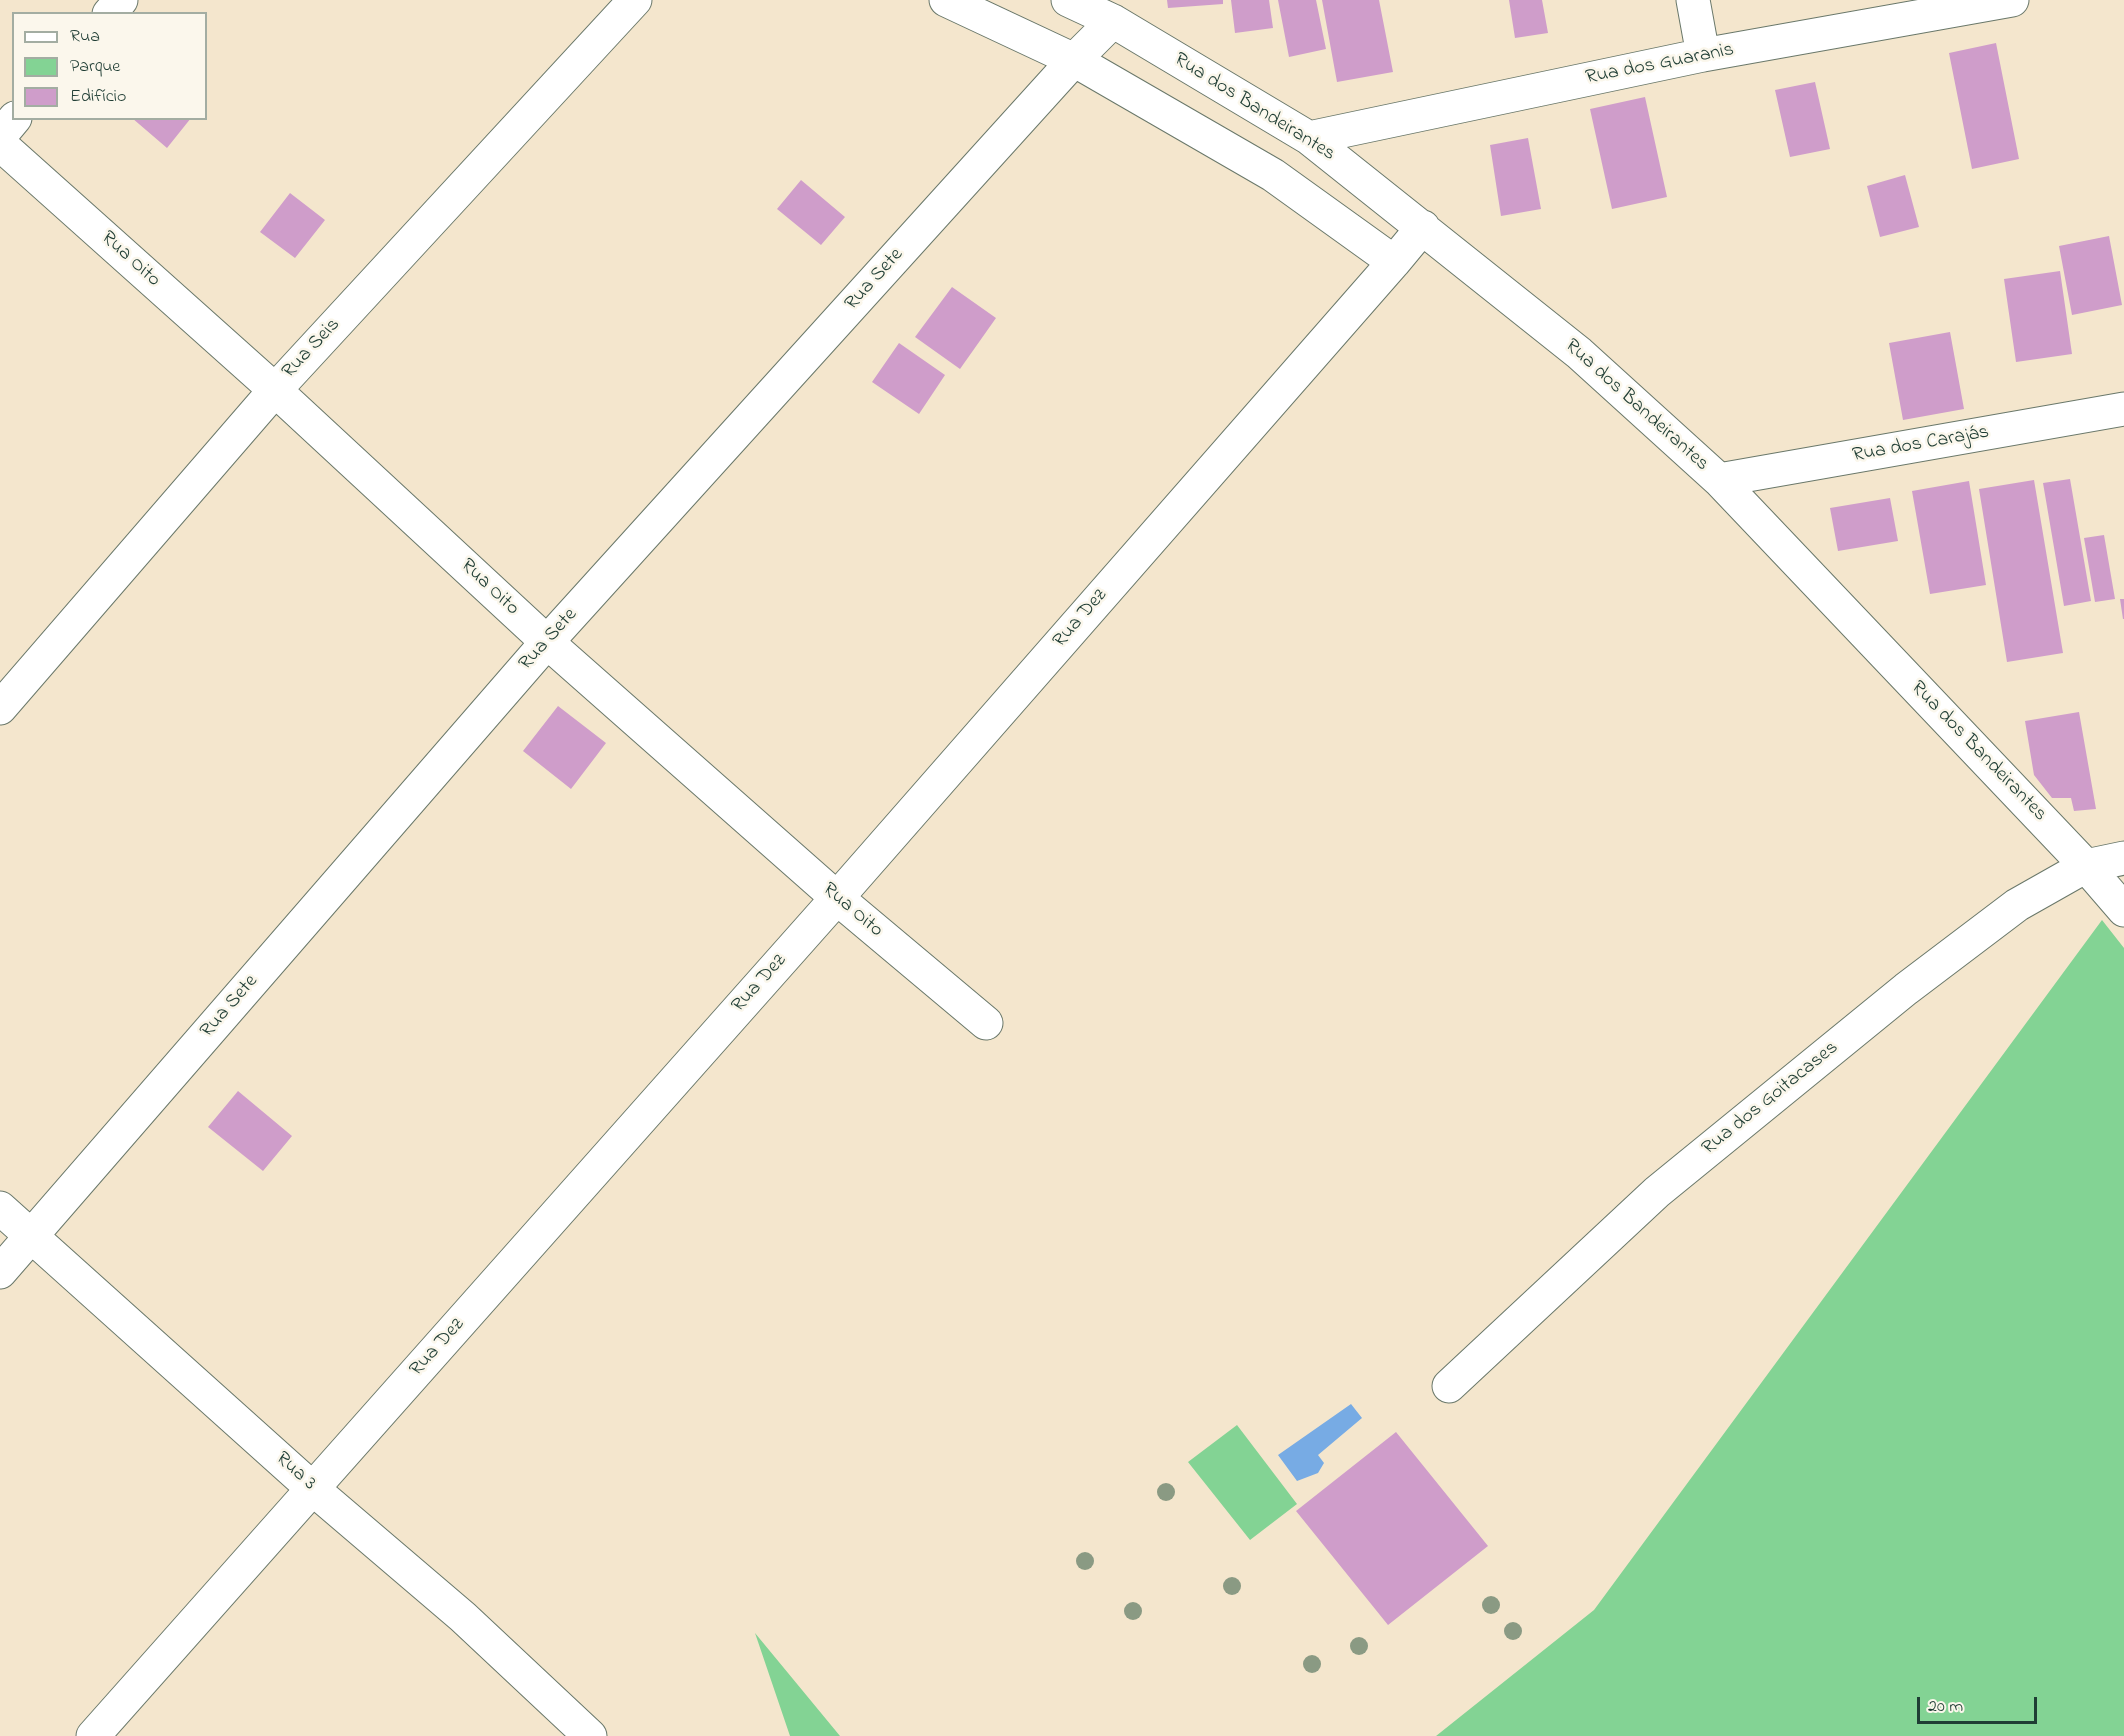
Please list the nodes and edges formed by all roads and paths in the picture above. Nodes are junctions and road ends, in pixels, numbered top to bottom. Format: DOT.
graph roads {
  1 [pos="121,0"];
  2 [pos="634,0"];
  3 [pos="946,0"];
  4 [pos="1068,0"];
  5 [pos="1693,0"];
  6 [pos="2012,0"];
  7 [pos="111,12"];
  8 [pos="1113,21"];
  9 [pos="1703,55"];
  10 [pos="1074,60"];
  11 [pos="13,120"];
  12 [pos="0,136"];
  13 [pos="1309,138"];
  14 [pos="0,144"];
  15 [pos="1423,227"];
  16 [pos="1394,262"];
  17 [pos="275,390"];
  18 [pos="2124,410"];
  19 [pos="1719,480"];
  20 [pos="547,642"];
  21 [pos="0,708"];
  22 [pos="2124,858"];
  23 [pos="2086,866"];
  24 [pos="837,898"];
  25 [pos="2124,910"];
  26 [pos="986,1023"];
  27 [pos="0,1208"];
  28 [pos="31,1236"];
  29 [pos="0,1272"];
  30 [pos="1449,1386"];
  31 [pos="313,1489"];
  32 [pos="587,1735"];
  33 [pos="93,1736"];
  1 -- 7 [label="street"];
  2 -- 17 [label="street, Rua Seis"];
  3 -- 10 [label="street"];
  4 -- 8 [label="street, Rua dos Bandeirantes"];
  5 -- 9 [label="street"];
  6 -- 9 [label="street, Rua dos Guaranis"];
  8 -- 10 [label="street, Rua Sete"];
  8 -- 13 [label="street, Rua dos Bandeirantes"];
  9 -- 13 [label="street, Rua dos Guaranis"];
  10 -- 16 [label="street"];
  10 -- 20 [label="street, Rua Sete"];
  11 -- 12 [label="street"];
  13 -- 15 [label="street, Rua dos Bandeirantes"];
  14 -- 17 [label="street, Rua Oito"];
  15 -- 16 [label="street, Rua Dez"];
  15 -- 19 [label="street, Rua dos Bandeirantes"];
  16 -- 24 [label="street, Rua Dez"];
  17 -- 20 [label="street, Rua Oito"];
  17 -- 21 [label="street, Rua Seis"];
  18 -- 19 [label="street, Rua dos Carajás"];
  19 -- 23 [label="street, Rua dos Bandeirantes"];
  20 -- 24 [label="street, Rua Oito"];
  20 -- 28 [label="street, Rua Sete"];
  22 -- 23 [label="street, Rua dos Goitacases"];
  23 -- 25 [label="street, Rua dos Bandeirantes"];
  23 -- 30 [label="street, Rua dos Goitacases"];
  24 -- 26 [label="street, Rua Oito"];
  24 -- 31 [label="street, Rua Dez"];
  27 -- 28 [label="street, Rua 3"];
  28 -- 29 [label="street, Rua Sete"];
  28 -- 31 [label="street, Rua 3"];
  31 -- 32 [label="street, Rua 3"];
  31 -- 33 [label="street, Rua Dez"];
}
